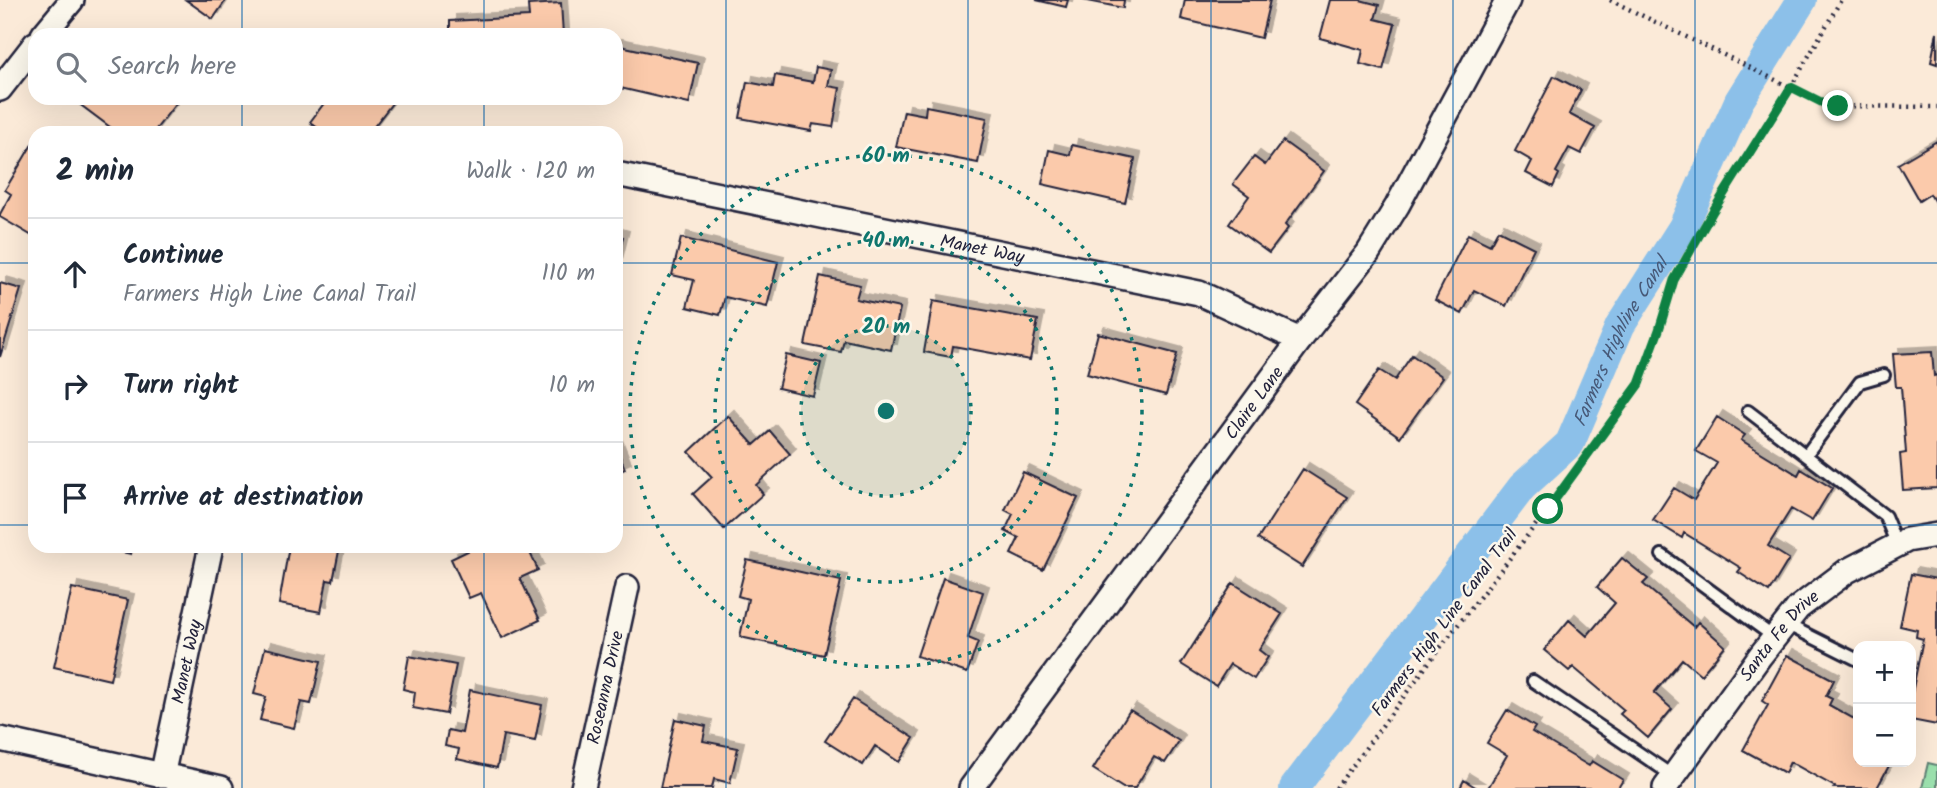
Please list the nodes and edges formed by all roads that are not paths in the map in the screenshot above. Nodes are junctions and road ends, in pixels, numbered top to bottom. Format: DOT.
graph roads {
  1 [pos="72,0"];
  2 [pos="1508,0"];
  3 [pos="49,28"];
  4 [pos="28,53"];
  5 [pos="0,89"];
  6 [pos="623,175"];
  7 [pos="1300,340"];
  8 [pos="1884,375"];
  9 [pos="1748,411"];
  10 [pos="1806,455"];
  11 [pos="1937,535"];
  12 [pos="1897,545"];
  13 [pos="210,553"];
  14 [pos="1662,555"];
  15 [pos="627,587"];
  16 [pos="1780,631"];
  17 [pos="1853,658"];
  18 [pos="1533,681"];
  19 [pos="0,739"];
  20 [pos="162,776"];
  21 [pos="1669,782"];
  22 [pos="221,788"];
  23 [pos="583,788"];
  24 [pos="971,788"];
  1 -- 3 [label="street"];
  2 -- 7 [label="street, Claire Lane"];
  4 -- 5 [label="street"];
  6 -- 7 [label="street, Manet Way"];
  7 -- 24 [label="street, Claire Lane"];
  8 -- 10 [label="lane"];
  9 -- 10 [label="lane"];
  10 -- 12 [label="lane"];
  11 -- 12 [label="street, Santa Fe Drive"];
  12 -- 16 [label="street, Santa Fe Drive"];
  13 -- 20 [label="street, Manet Way"];
  14 -- 16 [label="lane"];
  15 -- 23 [label="street, Roseanna Drive"];
  16 -- 17 [label="lane"];
  16 -- 21 [label="street, Santa Fe Drive"];
  18 -- 21 [label="lane"];
  19 -- 20 [label="street"];
  20 -- 22 [label="street"];
}
